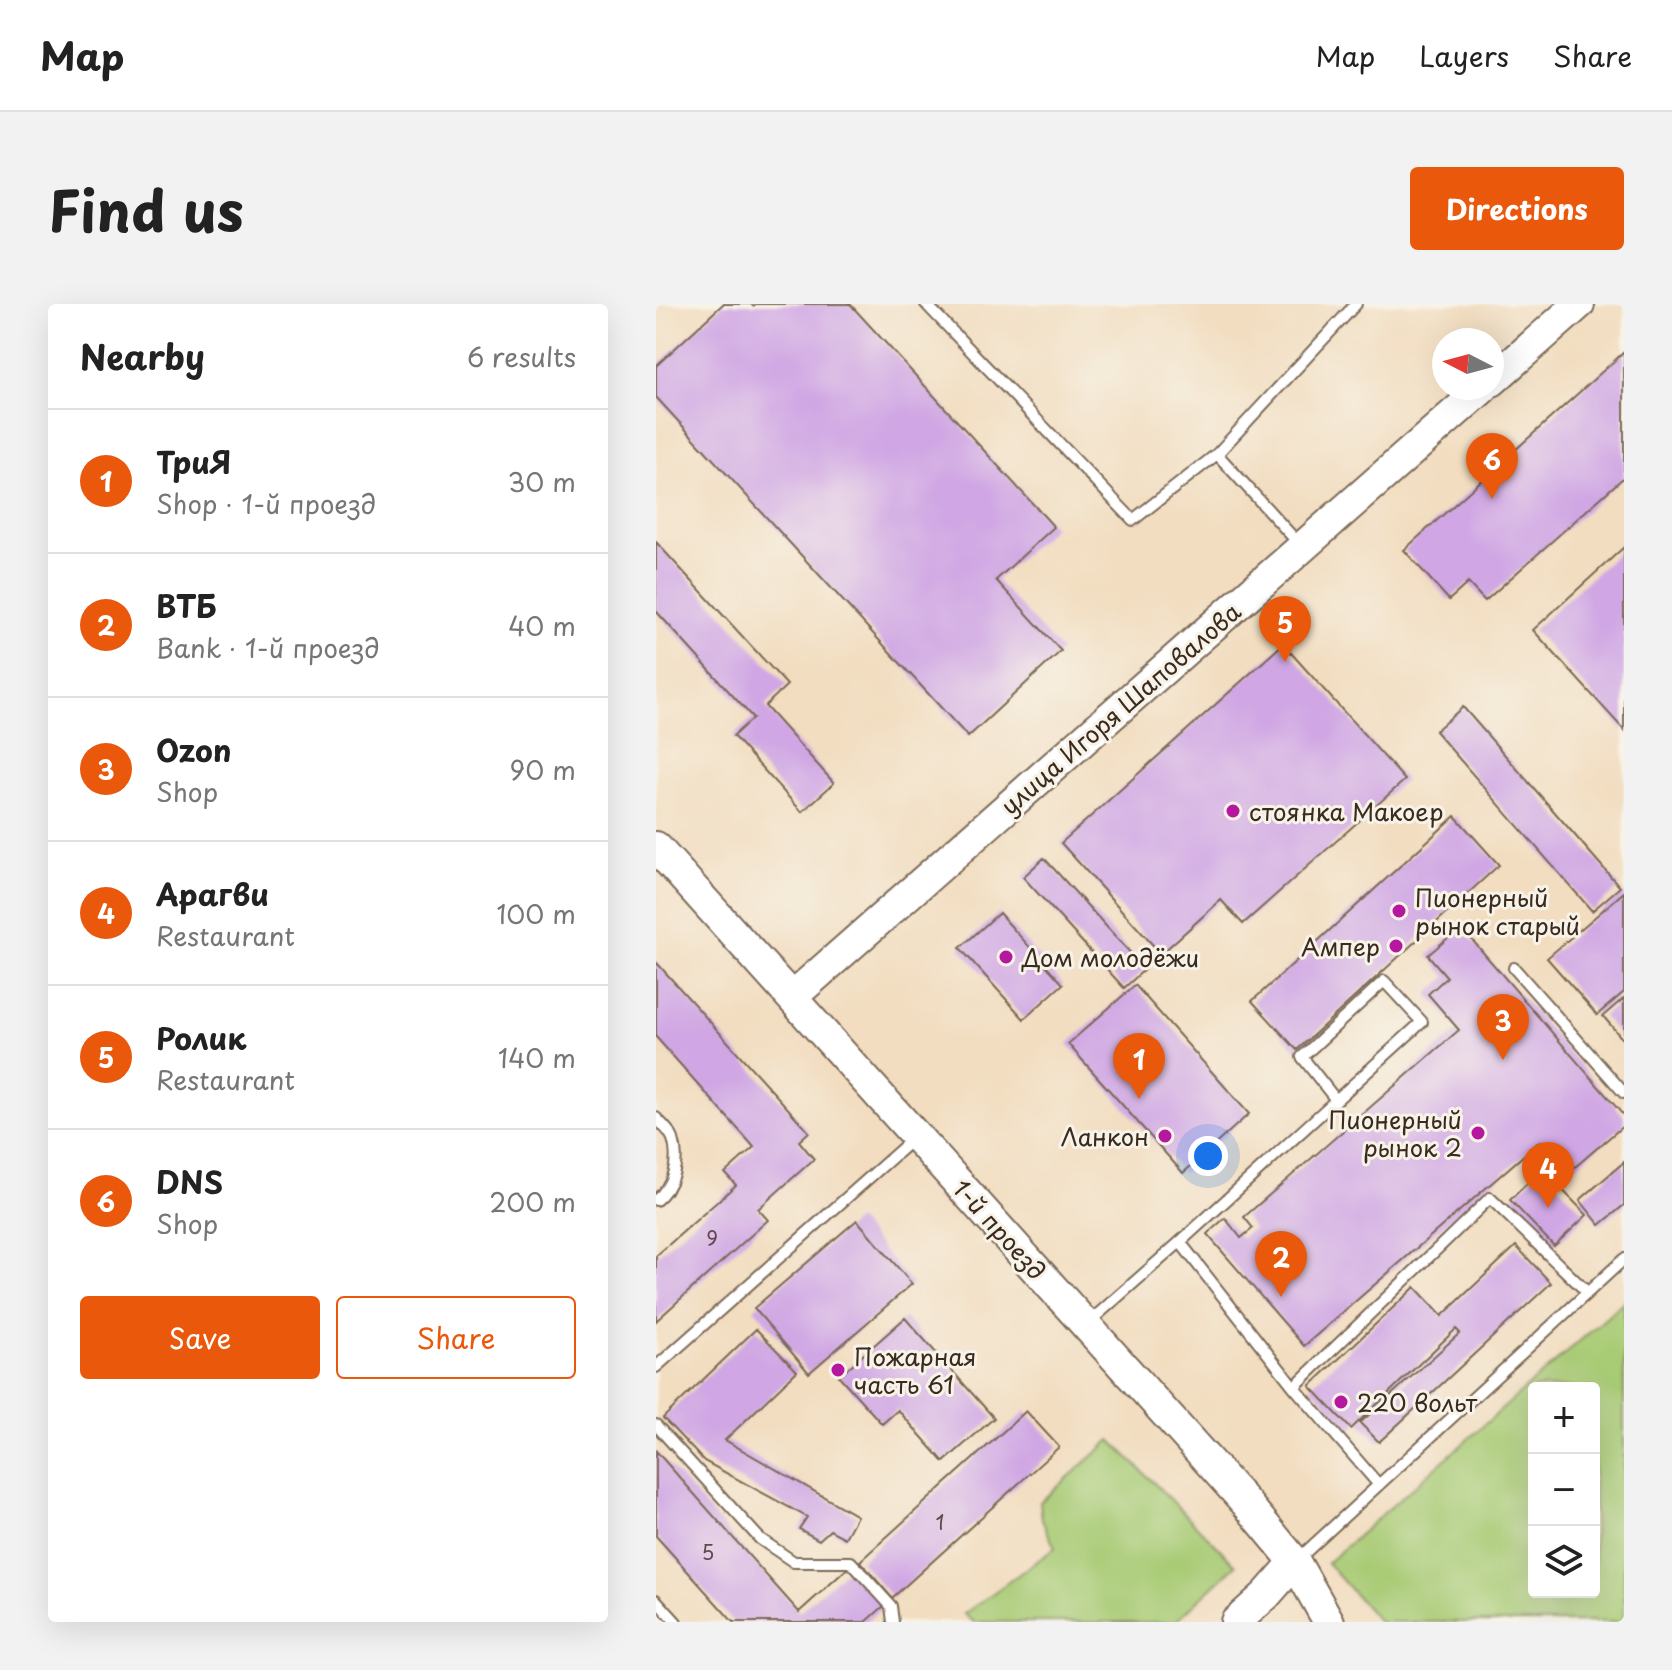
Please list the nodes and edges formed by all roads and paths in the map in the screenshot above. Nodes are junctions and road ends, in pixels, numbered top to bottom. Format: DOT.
graph roads {
  1 [pos="926,304"];
  2 [pos="1356,304"];
  3 [pos="1579,304"];
  4 [pos="1504,370"];
  5 [pos="1469,400"];
  6 [pos="1217,454"];
  7 [pos="1302,548"];
  8 [pos="656,847"];
  9 [pos="1514,968"];
  10 [pos="792,997"];
  11 [pos="1624,1093"];
  12 [pos="1336,1100"];
  13 [pos="656,1118"];
  14 [pos="915,1137"];
  15 [pos="656,1200"];
  16 [pos="1180,1242"];
  17 [pos="1624,1259"];
  18 [pos="1587,1292"];
  19 [pos="1086,1324"];
  20 [pos="656,1367"];
  21 [pos="1294,1387"];
  22 [pos="656,1425"];
  23 [pos="1379,1485"];
  24 [pos="1295,1562"];
  25 [pos="656,1600"];
  26 [pos="676,1622"];
  27 [pos="893,1622"];
  28 [pos="1236,1622"];
  29 [pos="1329,1622"];
  1 -- 6 [label="lane"];
  2 -- 6 [label="lane"];
  3 -- 4 [label="street"];
  5 -- 7 [label="street, улица Игоря Шаповалова"];
  6 -- 7 [label="lane"];
  7 -- 10 [label="street, улица Игоря Шаповалова"];
  8 -- 10 [label="street, 1-й проезд"];
  9 -- 11 [label="lane"];
  10 -- 14 [label="street, 1-й проезд"];
  12 -- 12 [label="lane"];
  12 -- 16 [label="lane"];
  13 -- 15 [label="lane"];
  14 -- 19 [label="street, 1-й проезд"];
  14 -- 20 [label="lane"];
  16 -- 19 [label="lane"];
  16 -- 21 [label="lane"];
  17 -- 18 [label="lane"];
  18 -- 21 [label="lane"];
  18 -- 23 [label="lane"];
  19 -- 24 [label="street, 1-й проезд"];
  21 -- 23 [label="lane"];
  22 -- 27 [label="lane"];
  23 -- 24 [label="lane"];
  24 -- 28 [label="street"];
  24 -- 29 [label="street, 1-й проезд"];
  25 -- 26 [label="lane"];
}
